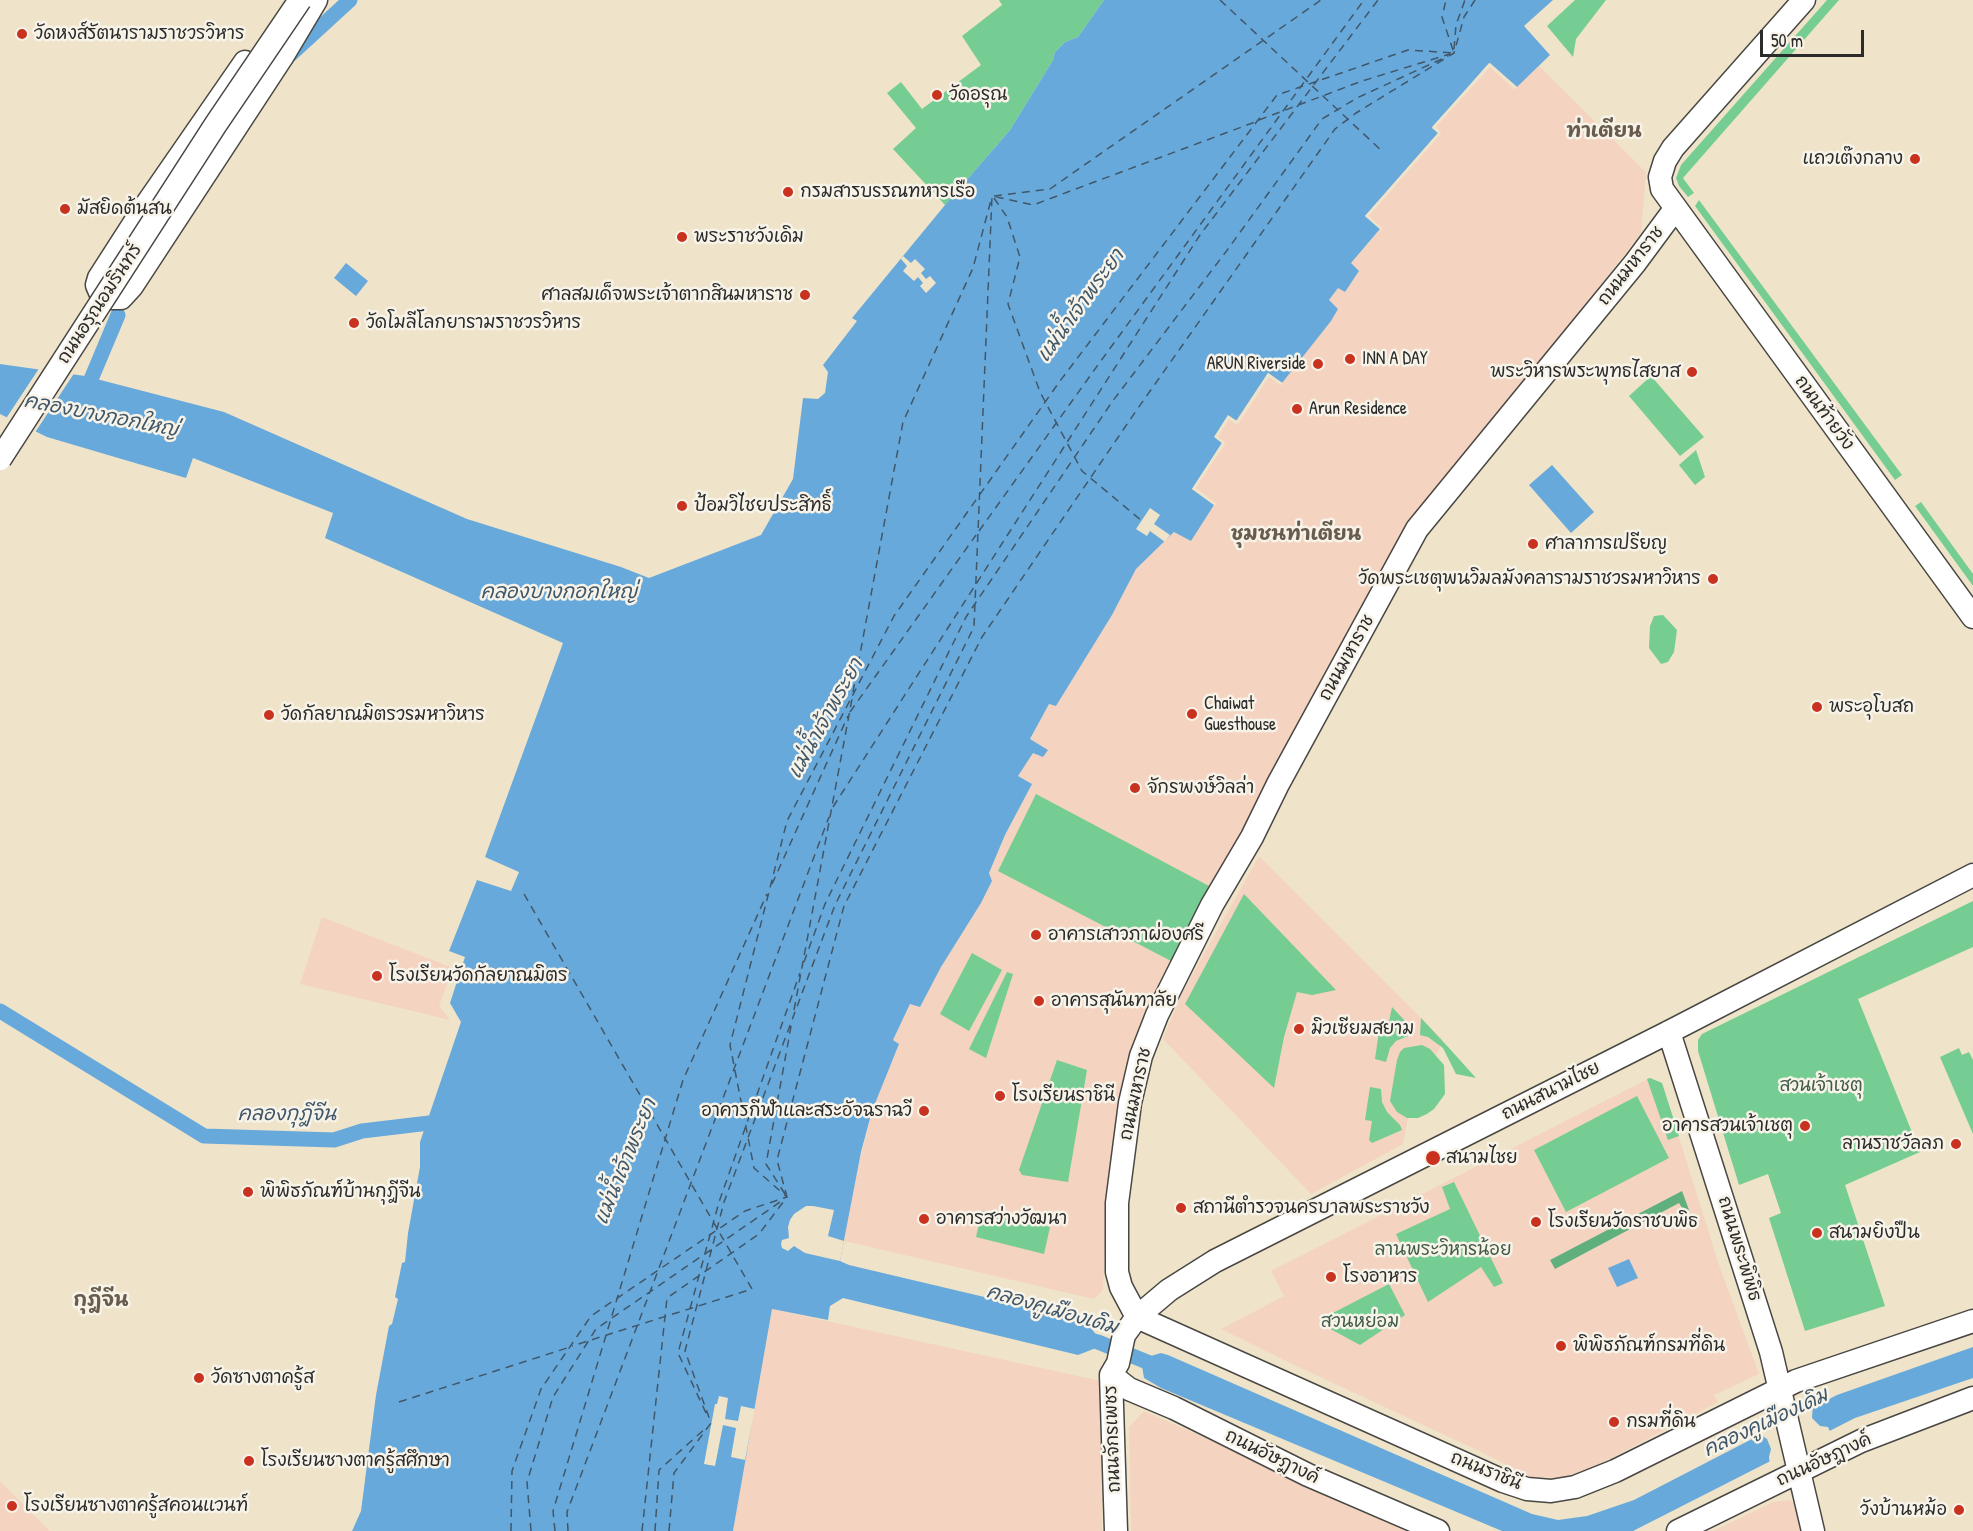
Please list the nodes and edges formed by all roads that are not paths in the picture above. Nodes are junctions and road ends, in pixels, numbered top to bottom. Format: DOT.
graph roads {
  1 [pos="288,0"];
  2 [pos="300,0"];
  3 [pos="316,0"];
  4 [pos="1804,0"];
  5 [pos="1675,209"];
  6 [pos="0,459"];
  7 [pos="1973,617"];
  8 [pos="1973,875"];
  9 [pos="1670,1032"];
  10 [pos="1973,1321"];
  11 [pos="1130,1326"];
  12 [pos="1115,1369"];
  13 [pos="1780,1388"];
  14 [pos="1973,1398"];
  15 [pos="1152,1399"];
  16 [pos="1113,1433"];
  17 [pos="1797,1461"];
  18 [pos="1116,1531"];
  19 [pos="1438,1531"];
  20 [pos="1678,1531"];
  21 [pos="1813,1531"];
  1 -- 3 [label="street"];
  2 -- 6 [label="street, ถนนอรุณอมรินทร์, bridge"];
  4 -- 5 [label="street, ถนนมหาราช"];
  5 -- 7 [label="street, ถนนท้ายวัง"];
  5 -- 11 [label="street, ถนนมหาราช"];
  8 -- 9 [label="street, ถนนสนามไชย"];
  9 -- 11 [label="street, ถนนสนามไชย"];
  9 -- 13 [label="street, ถนนพระพิพิธ"];
  10 -- 13 [label="street, ถนนราชินี"];
  11 -- 12 [label="street, ถนนจักรเพชร"];
  11 -- 13 [label="street, ถนนราชินี"];
  12 -- 15 [label="street, ถนนอัษฎางค์"];
  12 -- 16 [label="street, ถนนจักรเพชร"];
  13 -- 17 [label="street, ถนนพระพิพิธ"];
  14 -- 17 [label="street, ถนนอัษฎางค์"];
  15 -- 16 [label="street"];
  15 -- 19 [label="street, ถนนอัษฎางค์"];
  16 -- 18 [label="street, ถนนจักรเพชร"];
  17 -- 20 [label="street, ถนนอัษฎางค์"];
  17 -- 21 [label="street, ถนนพระพิพิธ"];
}
